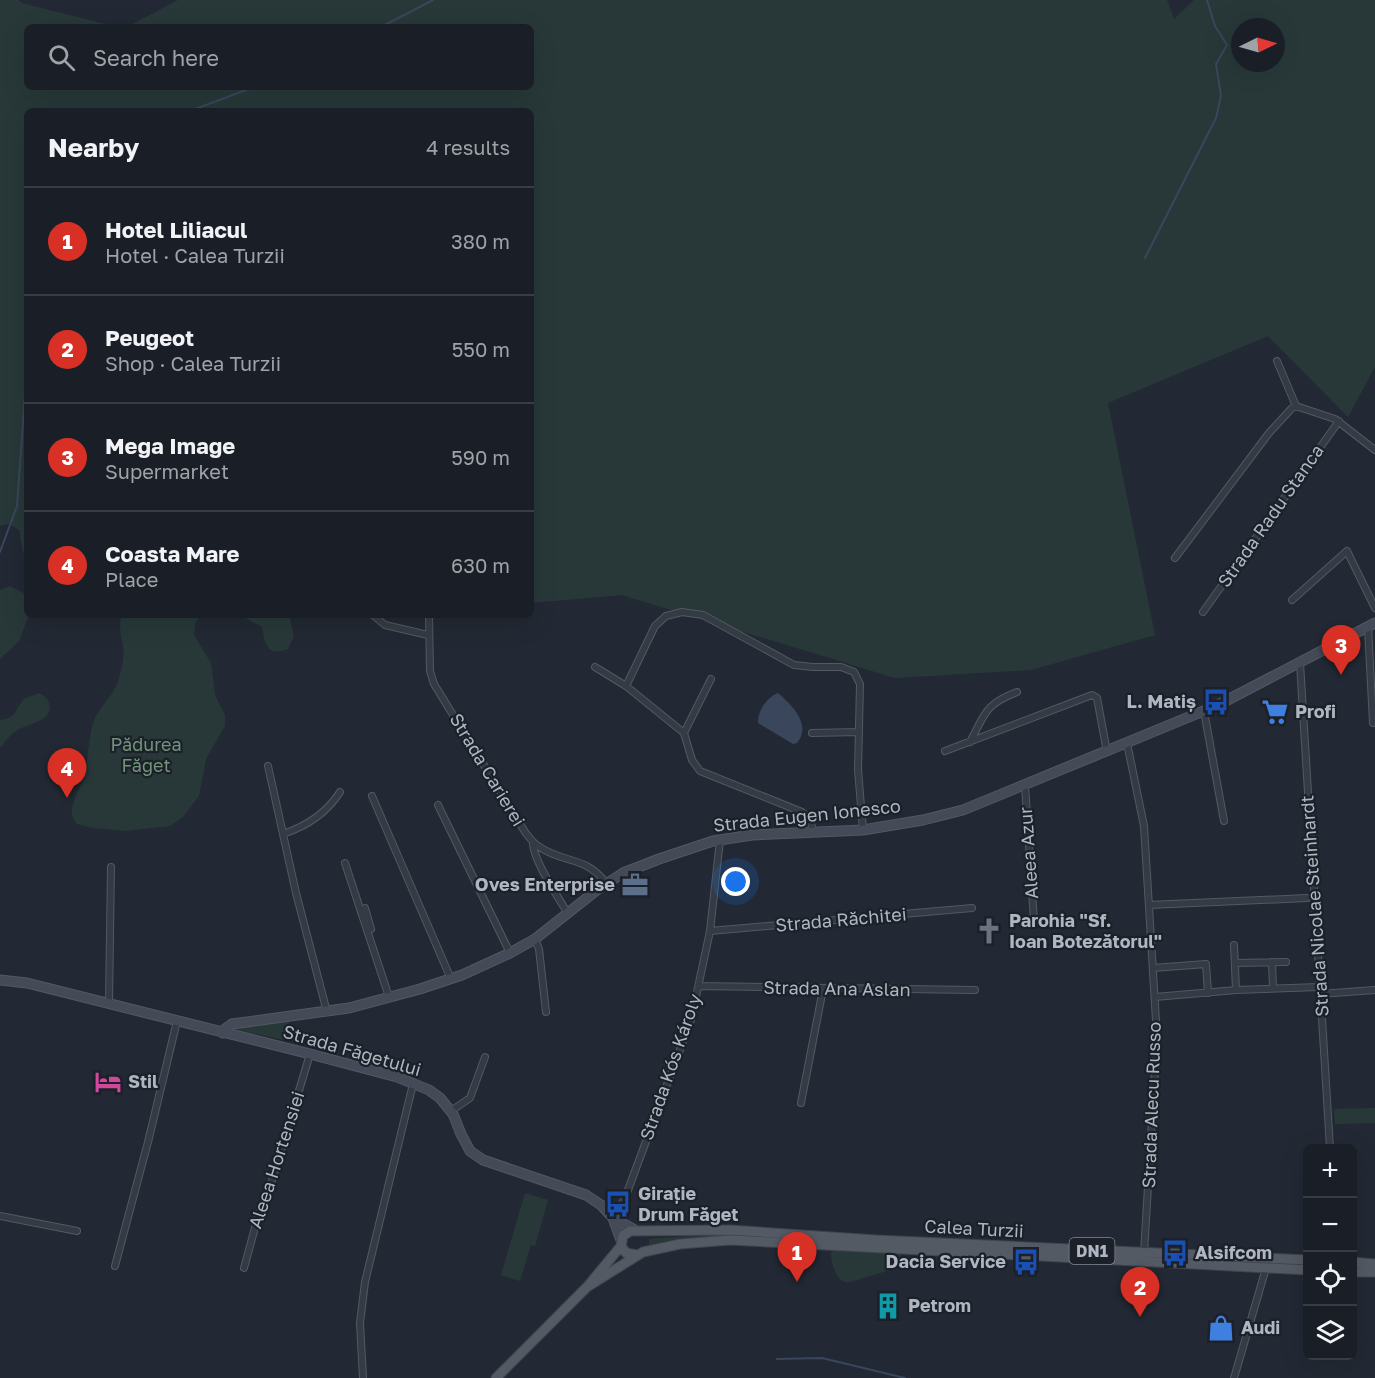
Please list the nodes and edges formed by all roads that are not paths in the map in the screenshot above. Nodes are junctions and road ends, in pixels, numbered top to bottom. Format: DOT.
graph roads {
  1 [pos="1277,361"];
  2 [pos="1296,406"];
  3 [pos="1339,421"];
  4 [pos="1375,450"];
  5 [pos="1175,558"];
  6 [pos="1292,600"];
  7 [pos="1375,608"];
  8 [pos="1203,612"];
  9 [pos="377,618"];
  10 [pos="429,618"];
  11 [pos="1371,625"];
  12 [pos="428,635"];
  13 [pos="1300,663"];
  14 [pos="596,667"];
  15 [pos="711,679"];
  16 [pos="626,686"];
  17 [pos="1017,692"];
  18 [pos="1204,711"];
  19 [pos="1373,723"];
  20 [pos="858,732"];
  21 [pos="684,733"];
  22 [pos="812,733"];
  23 [pos="970,743"];
  24 [pos="1127,743"];
  25 [pos="945,751"];
  26 [pos="1107,752"];
  27 [pos="268,766"];
  28 [pos="1025,786"];
  29 [pos="340,792"];
  30 [pos="372,796"];
  31 [pos="438,805"];
  32 [pos="1224,821"];
  33 [pos="863,830"];
  34 [pos="813,832"];
  35 [pos="283,834"];
  36 [pos="720,840"];
  37 [pos="533,841"];
  38 [pos="345,863"];
  39 [pos="111,867"];
  40 [pos="606,883"];
  41 [pos="1307,898"];
  42 [pos="1149,905"];
  43 [pos="365,908"];
  44 [pos="972,908"];
  45 [pos="568,914"];
  46 [pos="1034,921"];
  47 [pos="710,932"];
  48 [pos="535,939"];
  49 [pos="1234,945"];
  50 [pos="510,953"];
  51 [pos="1272,962"];
  52 [pos="1286,962"];
  53 [pos="1235,963"];
  54 [pos="1153,968"];
  55 [pos="451,979"];
  56 [pos="0,980"];
  57 [pos="699,986"];
  58 [pos="1273,988"];
  59 [pos="823,989"];
  60 [pos="975,990"];
  61 [pos="1236,990"];
  62 [pos="1320,990"];
  63 [pos="1375,990"];
  64 [pos="1208,993"];
  65 [pos="389,995"];
  66 [pos="1155,997"];
  67 [pos="109,1004"];
  68 [pos="327,1012"];
  69 [pos="546,1012"];
  70 [pos="177,1021"];
  71 [pos="223,1033"];
  72 [pos="310,1054"];
  73 [pos="485,1057"];
  74 [pos="413,1084"];
  75 [pos="801,1103"];
  76 [pos="451,1111"];
  77 [pos="1330,1144"];
  78 [pos="0,1216"];
  79 [pos="613,1218"];
  80 [pos="77,1231"];
  81 [pos="637,1231"];
  82 [pos="621,1243"];
  83 [pos="640,1253"];
  84 [pos="1144,1253"];
  85 [pos="1303,1260"];
  86 [pos="1357,1262"];
  87 [pos="1375,1263"];
  88 [pos="115,1266"];
  89 [pos="244,1268"];
  90 [pos="1266,1268"];
  91 [pos="1303,1270"];
  92 [pos="1357,1272"];
  93 [pos="1375,1272"];
  94 [pos="587,1287"];
  95 [pos="363,1378"];
  96 [pos="496,1378"];
  97 [pos="1234,1378"];
  1 -- 2 [label="street"];
  2 -- 3 [label="street"];
  2 -- 5 [label="street"];
  3 -- 4 [label="street"];
  3 -- 8 [label="street, Strada Radu Stanca"];
  6 -- 7 [label="street"];
  9 -- 12 [label="street"];
  10 -- 12 [label="street, Strada Carierei"];
  11 -- 13 [label="street, Strada Eugen Ionesco"];
  11 -- 19 [label="street"];
  12 -- 37 [label="street, Strada Carierei"];
  13 -- 18 [label="street, Strada Eugen Ionesco"];
  13 -- 62 [label="street, Strada Nicolae Steinhardt"];
  14 -- 16 [label="street"];
  15 -- 21 [label="street"];
  16 -- 20 [label="street"];
  16 -- 21 [label="street"];
  17 -- 23 [label="street"];
  18 -- 24 [label="street, Strada Eugen Ionesco"];
  18 -- 32 [label="street"];
  20 -- 22 [label="street"];
  20 -- 33 [label="street"];
  21 -- 34 [label="street"];
  23 -- 25 [label="street"];
  23 -- 26 [label="street"];
  24 -- 26 [label="street, Strada Eugen Ionesco"];
  24 -- 42 [label="street, Strada Alecu Russo"];
  26 -- 28 [label="street, Strada Eugen Ionesco"];
  27 -- 35 [label="street"];
  28 -- 33 [label="street, Strada Eugen Ionesco"];
  28 -- 46 [label="street, Aleea Azur"];
  29 -- 35 [label="street"];
  30 -- 55 [label="street"];
  31 -- 50 [label="street"];
  33 -- 34 [label="street, Strada Eugen Ionesco"];
  34 -- 36 [label="street, Strada Eugen Ionesco"];
  35 -- 68 [label="street"];
  36 -- 40 [label="street, Strada Eugen Ionesco"];
  36 -- 47 [label="street, Strada Kós Károly"];
  37 -- 40 [label="street, Strada Carierei"];
  37 -- 45 [label="street"];
  38 -- 65 [label="street"];
  39 -- 67 [label="street"];
  40 -- 45 [label="street, Strada Eugen Ionesco"];
  41 -- 42 [label="street"];
  42 -- 54 [label="street, Strada Alecu Russo"];
  43 -- 65 [label="street"];
  44 -- 47 [label="street, Strada Răchitei"];
  45 -- 48 [label="street, Strada Eugen Ionesco"];
  47 -- 57 [label="street, Strada Kós Károly"];
  48 -- 50 [label="street, Strada Eugen Ionesco"];
  48 -- 69 [label="street"];
  49 -- 53 [label="street"];
  50 -- 55 [label="street, Strada Eugen Ionesco"];
  51 -- 52 [label="street"];
  51 -- 53 [label="street"];
  51 -- 58 [label="street"];
  53 -- 61 [label="street"];
  54 -- 64 [label="street"];
  54 -- 66 [label="street, Strada Alecu Russo"];
  55 -- 65 [label="street, Strada Eugen Ionesco"];
  56 -- 67 [label="street, Strada Făgetului"];
  57 -- 59 [label="street, Strada Ana Aslan"];
  57 -- 79 [label="street, Strada Kós Károly"];
  58 -- 61 [label="street"];
  58 -- 62 [label="street"];
  59 -- 60 [label="street, Strada Ana Aslan"];
  59 -- 75 [label="street"];
  61 -- 64 [label="street"];
  62 -- 63 [label="street"];
  62 -- 77 [label="street, Strada Nicolae Steinhardt"];
  64 -- 66 [label="street"];
  65 -- 68 [label="street, Strada Eugen Ionesco"];
  66 -- 84 [label="street, Strada Alecu Russo"];
  67 -- 70 [label="street, Strada Făgetului"];
  68 -- 71 [label="street, Strada Eugen Ionesco"];
  70 -- 71 [label="street, Strada Făgetului"];
  70 -- 88 [label="street"];
  71 -- 72 [label="street, Strada Făgetului"];
  72 -- 74 [label="street, Strada Făgetului"];
  72 -- 89 [label="street, Aleea Hortensiei"];
  73 -- 76 [label="street"];
  74 -- 76 [label="street, Strada Făgetului"];
  74 -- 95 [label="street"];
  76 -- 79 [label="street, Strada Făgetului"];
  78 -- 80 [label="street"];
  79 -- 81 [label="street, Strada Făgetului"];
  79 -- 82 [label="street, Strada Făgetului"];
  81 -- 82 [label="main road, Calea Turzii / DN1"];
  81 -- 83 [label="main road"];
  81 -- 84 [label="main road, Calea Turzii / DN1"];
  82 -- 83 [label="main road"];
  82 -- 94 [label="main road, Calea Turzii / DN1"];
  83 -- 90 [label="main road, Calea Turzii / DN1"];
  83 -- 94 [label="main road, Calea Turzii / DN1"];
  84 -- 85 [label="main road, Calea Turzii / DN1"];
  86 -- 87 [label="main road"];
  90 -- 91 [label="main road, Calea Turzii / DN1"];
  90 -- 97 [label="street"];
  92 -- 93 [label="main road"];
  94 -- 96 [label="main road, Calea Turzii / DN1"];
}
